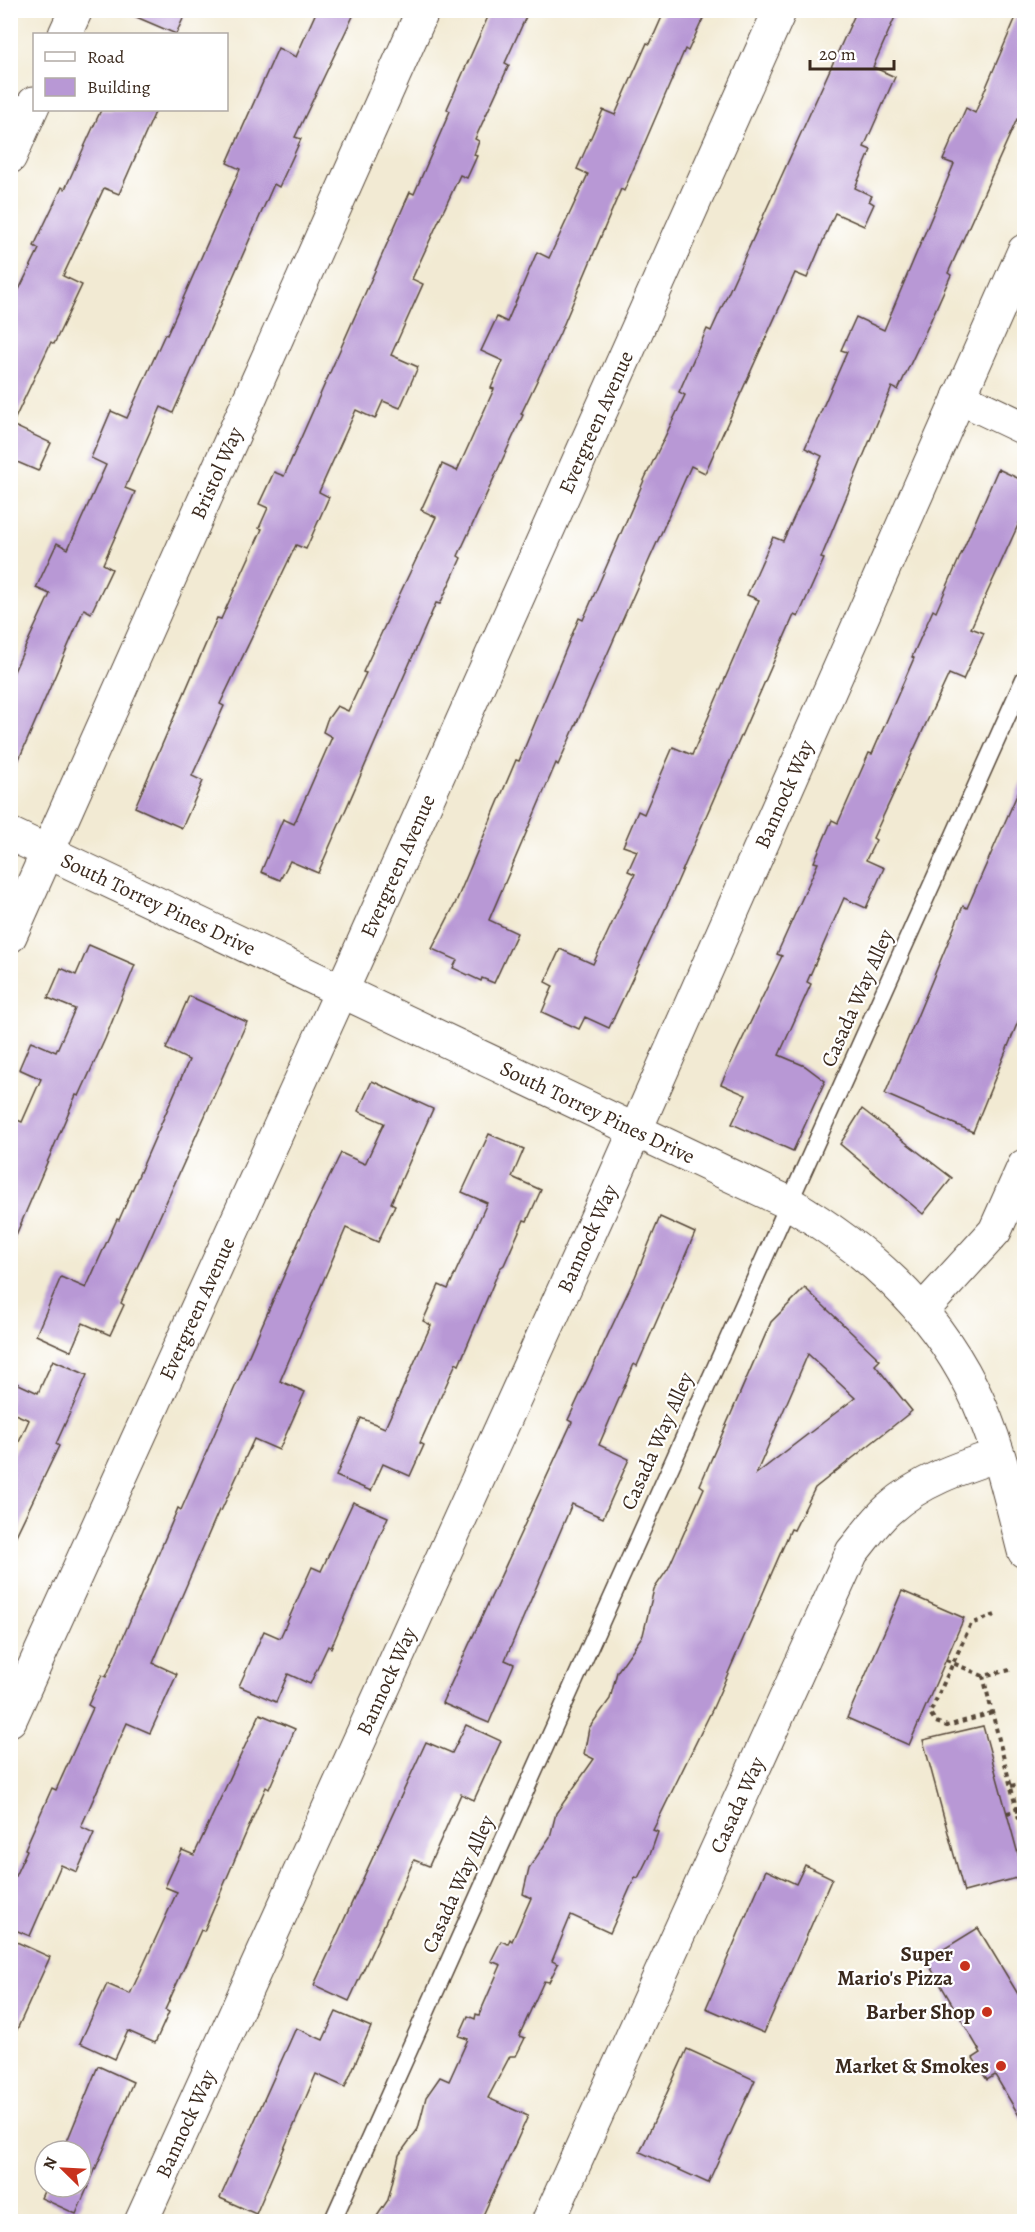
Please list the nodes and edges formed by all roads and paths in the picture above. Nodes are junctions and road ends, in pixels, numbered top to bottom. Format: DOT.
graph roads {
  1 [pos="76,10"];
  2 [pos="423,10"];
  3 [pos="780,10"];
  4 [pos="65,33"];
  5 [pos="33,106"];
  6 [pos="10,157"];
  7 [pos="1024,251"];
  8 [pos="959,397"];
  9 [pos="1024,428"];
  10 [pos="1024,679"];
  11 [pos="10,834"];
  12 [pos="49,852"];
  13 [pos="10,936"];
  14 [pos="341,991"];
  15 [pos="635,1130"];
  16 [pos="1024,1166"];
  17 [pos="789,1203"];
  18 [pos="922,1311"];
  19 [pos="998,1455"];
  20 [pos="1024,1551"];
  21 [pos="995,1615"];
  22 [pos="946,1660"];
  23 [pos="953,1663"];
  24 [pos="1010,1670"];
  25 [pos="983,1676"];
  26 [pos="992,1713"];
  27 [pos="10,1720"];
  28 [pos="1024,1783"];
  29 [pos="1011,1786"];
  30 [pos="1024,1809"];
  31 [pos="1017,1810"];
  32 [pos="1007,1813"];
  33 [pos="1024,1839"];
  34 [pos="141,2222"];
  35 [pos="332,2222"];
  36 [pos="548,2222"];
  1 -- 4 [label="street"];
  2 -- 12 [label="street, Bristol Way"];
  3 -- 14 [label="street, Evergreen Avenue"];
  5 -- 6 [label="street"];
  7 -- 8 [label="street, Bannock Way"];
  8 -- 9 [label="street"];
  8 -- 15 [label="street, Bannock Way"];
  10 -- 17 [label="lane, Casada Way Alley"];
  11 -- 12 [label="street, South Torrey Pines Drive"];
  12 -- 13 [label="street, Bristol Way"];
  12 -- 14 [label="street, South Torrey Pines Drive"];
  14 -- 15 [label="street, South Torrey Pines Drive"];
  14 -- 27 [label="street, Evergreen Avenue"];
  15 -- 17 [label="street, South Torrey Pines Drive"];
  15 -- 34 [label="street, Bannock Way"];
  16 -- 18 [label="street"];
  17 -- 18 [label="street, South Torrey Pines Drive"];
  17 -- 35 [label="lane, Casada Way Alley"];
  18 -- 19 [label="street, South Torrey Pines Drive"];
  19 -- 20 [label="street, South Torrey Pines Drive"];
  19 -- 36 [label="street, Casada Way"];
  21 -- 23 [label="path"];
  22 -- 23 [label="path"];
  23 -- 25 [label="path"];
  23 -- 26 [label="path"];
  24 -- 25 [label="path"];
  25 -- 26 [label="path"];
  26 -- 29 [label="path"];
  28 -- 29 [label="path"];
  29 -- 31 [label="path"];
  30 -- 31 [label="path"];
  31 -- 32 [label="path"];
  31 -- 33 [label="path"];
}
